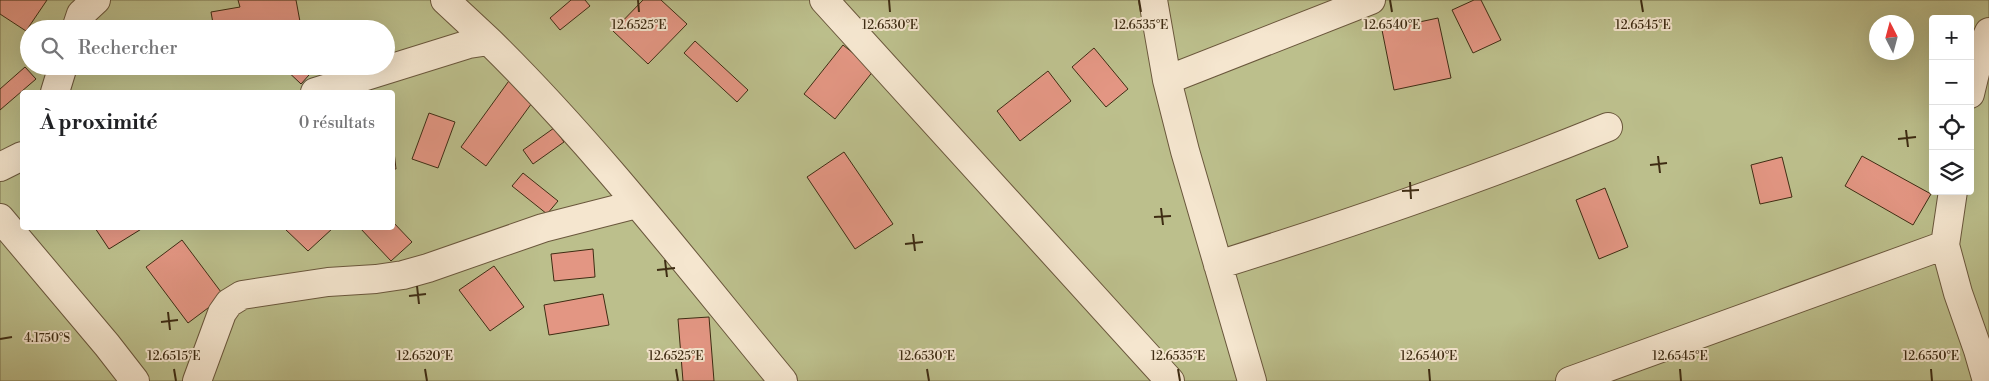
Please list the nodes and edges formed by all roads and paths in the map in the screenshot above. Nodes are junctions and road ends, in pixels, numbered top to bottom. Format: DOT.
graph roads {
  1 [pos="96,0"];
  2 [pos="445,0"];
  3 [pos="824,0"];
  4 [pos="1153,0"];
  5 [pos="1371,0"];
  6 [pos="79,20"];
  7 [pos="1989,32"];
  8 [pos="489,41"];
  9 [pos="395,67"];
  10 [pos="60,75"];
  11 [pos="370,75"];
  12 [pos="1974,77"];
  13 [pos="1167,80"];
  14 [pos="56,90"];
  15 [pos="321,90"];
  16 [pos="1608,127"];
  17 [pos="20,157"];
  18 [pos="0,167"];
  19 [pos="1952,195"];
  20 [pos="637,204"];
  21 [pos="0,218"];
  22 [pos="1945,245"];
  23 [pos="1218,265"];
  24 [pos="134,381"];
  25 [pos="197,381"];
  26 [pos="783,381"];
  27 [pos="1170,381"];
  28 [pos="1252,381"];
  29 [pos="1570,381"];
  30 [pos="1987,381"];
  1 -- 6 [label="street"];
  2 -- 8 [label="street"];
  3 -- 27 [label="street"];
  4 -- 13 [label="street"];
  5 -- 13 [label="street"];
  7 -- 12 [label="street"];
  8 -- 9 [label="street"];
  8 -- 20 [label="street"];
  10 -- 14 [label="street"];
  11 -- 15 [label="street"];
  13 -- 23 [label="street"];
  16 -- 23 [label="street"];
  17 -- 18 [label="street"];
  19 -- 22 [label="street"];
  20 -- 25 [label="street"];
  20 -- 26 [label="street"];
  21 -- 24 [label="street"];
  22 -- 29 [label="street"];
  22 -- 30 [label="street"];
  23 -- 28 [label="street"];
}
